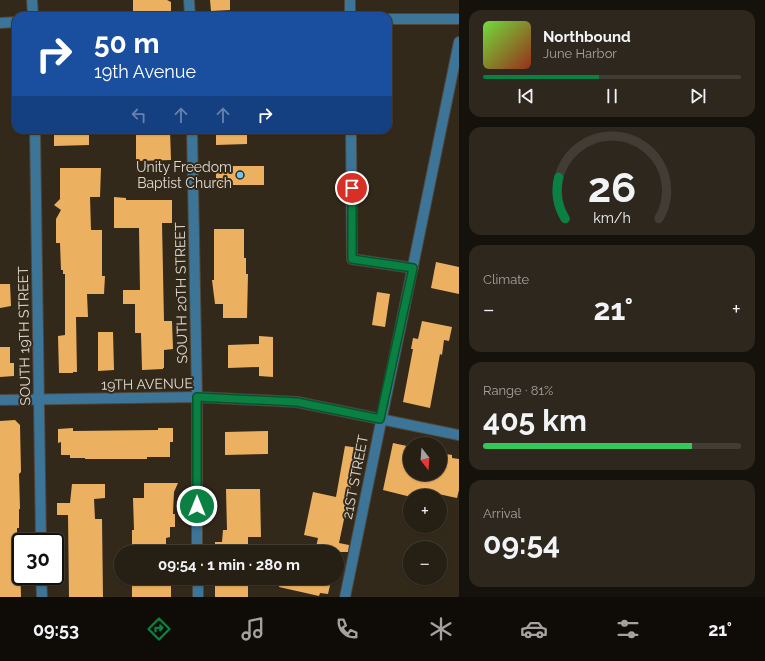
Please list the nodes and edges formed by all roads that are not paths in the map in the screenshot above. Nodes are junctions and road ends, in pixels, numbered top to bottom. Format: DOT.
graph roads {
  1 [pos="32,0"];
  2 [pos="190,0"];
  3 [pos="350,0"];
  4 [pos="33,12"];
  5 [pos="190,12"];
  6 [pos="350,12"];
  7 [pos="392,19"];
  8 [pos="459,19"];
  9 [pos="12,22"];
  10 [pos="0,23"];
  11 [pos="459,42"];
  12 [pos="34,134"];
  13 [pos="192,134"];
  14 [pos="351,134"];
  15 [pos="413,268"];
  16 [pos="197,397"];
  17 [pos="0,400"];
  18 [pos="39,400"];
  19 [pos="380,419"];
  20 [pos="459,435"];
  21 [pos="41,533"];
  22 [pos="198,545"];
  23 [pos="41,585"];
  24 [pos="198,585"];
  25 [pos="42,597"];
  26 [pos="198,597"];
  27 [pos="345,597"];
  1 -- 4 [label="street"];
  2 -- 5 [label="street"];
  3 -- 6 [label="street"];
  7 -- 8 [label="street"];
  9 -- 10 [label="street"];
  11 -- 15 [label="street, 21ST STREET"];
  12 -- 18 [label="street, SOUTH 19TH STREET"];
  13 -- 16 [label="street, SOUTH 20TH STREET"];
  14 -- 15 [label="street"];
  15 -- 19 [label="street, 21ST STREET"];
  16 -- 18 [label="street, 19TH AVENUE"];
  16 -- 19 [label="street, 19TH AVENUE"];
  16 -- 22 [label="street, SOUTH 20TH STREET"];
  17 -- 18 [label="street, 19TH AVENUE"];
  18 -- 21 [label="street, SOUTH 19TH STREET"];
  19 -- 20 [label="street, 19TH AVENUE"];
  19 -- 27 [label="street, 21ST STREET"];
  23 -- 25 [label="street"];
  24 -- 26 [label="street"];
}
